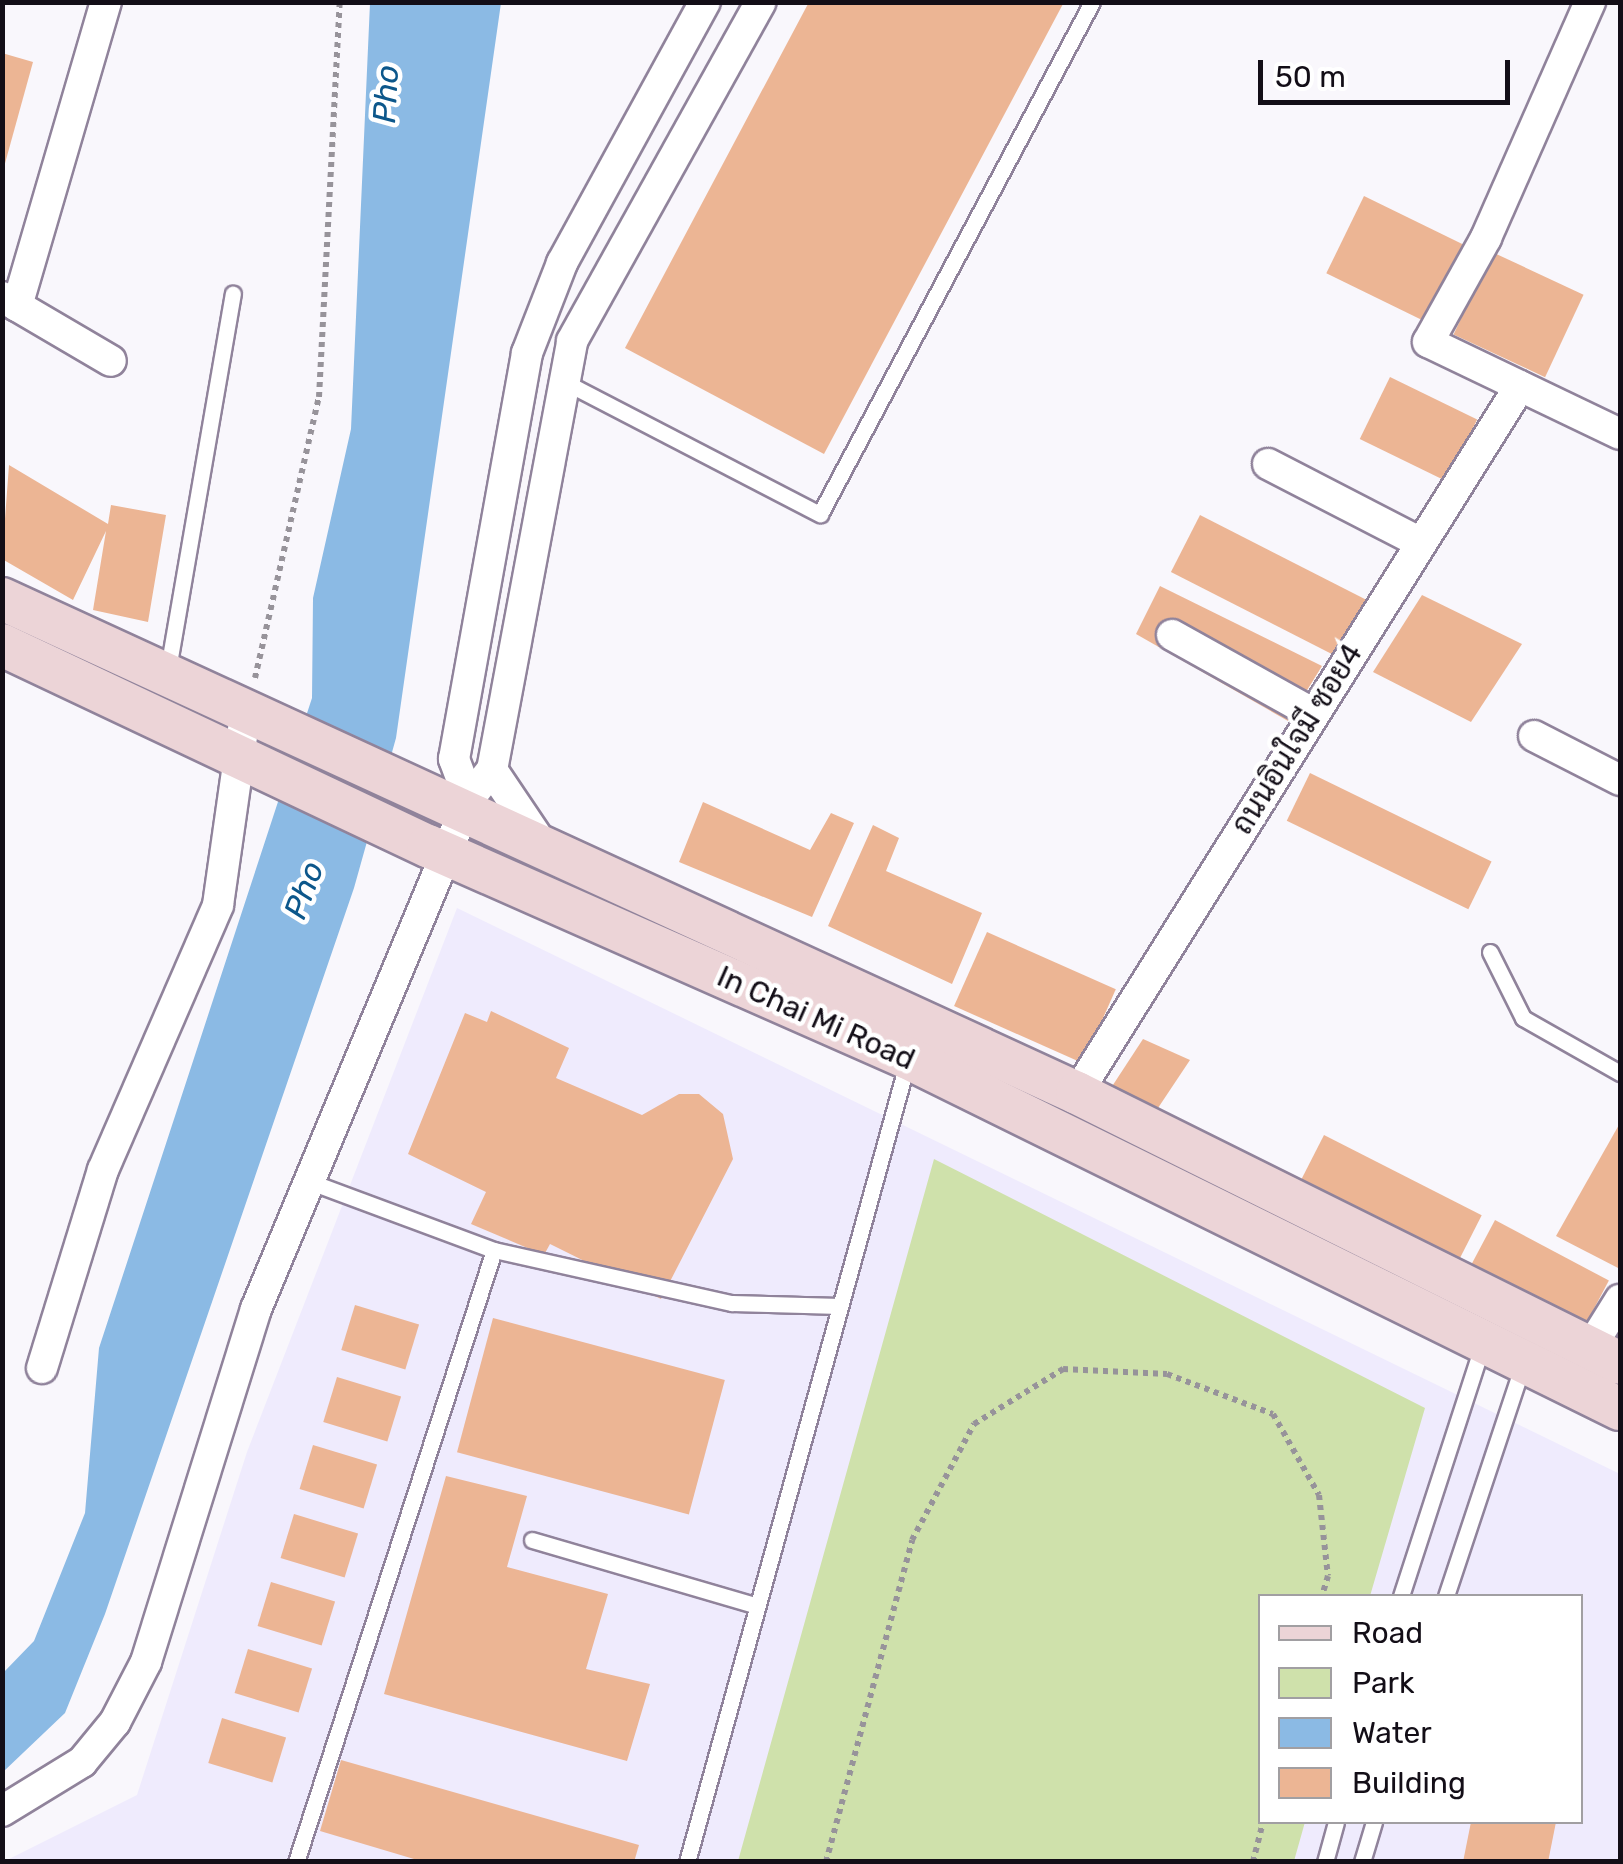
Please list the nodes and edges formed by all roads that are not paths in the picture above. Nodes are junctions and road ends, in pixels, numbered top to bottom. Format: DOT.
graph roads {
  1 [pos="106,2"];
  2 [pos="705,2"];
  3 [pos="761,2"];
  4 [pos="1092,2"];
  5 [pos="1590,2"];
  6 [pos="233,294"];
  7 [pos="10,302"];
  8 [pos="111,361"];
  9 [pos="561,380"];
  10 [pos="1520,386"];
  11 [pos="1620,434"];
  12 [pos="1268,464"];
  13 [pos="1421,543"];
  14 [pos="2,598"];
  15 [pos="1172,636"];
  16 [pos="2,645"];
  17 [pos="166,680"];
  18 [pos="1312,713"];
  19 [pos="256,721"];
  20 [pos="1534,736"];
  21 [pos="250,764"];
  22 [pos="492,770"];
  23 [pos="1620,780"];
  24 [pos="459,807"];
  25 [pos="439,851"];
  26 [pos="548,852"];
  27 [pos="1490,952"];
  28 [pos="908,1058"];
  29 [pos="1620,1074"];
  30 [pos="1076,1093"];
  31 [pos="307,1180"];
  32 [pos="494,1250"];
  33 [pos="1620,1300"];
  34 [pos="840,1306"];
  35 [pos="1492,1322"];
  36 [pos="1533,1343"];
  37 [pos="1606,1356"];
  38 [pos="42,1368"];
  39 [pos="1620,1410"];
  40 [pos="532,1540"];
  41 [pos="1402,1594"];
  42 [pos="1447,1594"];
  43 [pos="758,1606"];
  44 [pos="2,1811"];
  45 [pos="1336,1824"];
  46 [pos="1373,1824"];
  47 [pos="296,1862"];
  48 [pos="688,1862"];
  49 [pos="1326,1862"];
  50 [pos="1362,1862"];
  1 -- 7 [label="street"];
  2 -- 24 [label="street"];
  3 -- 9 [label="street"];
  4 -- 9 [label="lane"];
  5 -- 10 [label="street"];
  6 -- 17 [label="lane"];
  7 -- 8 [label="street"];
  9 -- 22 [label="street"];
  10 -- 11 [label="street"];
  10 -- 13 [label="street, ถนนอินใจมี ซอย4"];
  12 -- 13 [label="street"];
  13 -- 18 [label="street, ถนนอินใจมี ซอย4"];
  14 -- 17 [label="main road, In Chai Mi Road"];
  15 -- 18 [label="street"];
  16 -- 21 [label="main road, In Chai Mi Road"];
  17 -- 19 [label="main road, In Chai Mi Road"];
  18 -- 30 [label="street, ถนนอินใจมี ซอย4"];
  19 -- 21 [label="street"];
  19 -- 24 [label="main road, In Chai Mi Road"];
  20 -- 23 [label="street"];
  21 -- 25 [label="main road, In Chai Mi Road"];
  21 -- 38 [label="street"];
  22 -- 24 [label="street"];
  22 -- 26 [label="street"];
  24 -- 25 [label="street"];
  24 -- 26 [label="main road, In Chai Mi Road"];
  25 -- 28 [label="main road, In Chai Mi Road"];
  25 -- 31 [label="street"];
  26 -- 30 [label="main road, In Chai Mi Road"];
  27 -- 29 [label="lane"];
  28 -- 34 [label="lane"];
  28 -- 35 [label="main road, In Chai Mi Road"];
  30 -- 35 [label="main road, In Chai Mi Road"];
  31 -- 32 [label="lane"];
  31 -- 44 [label="street"];
  32 -- 34 [label="lane"];
  32 -- 47 [label="lane"];
  33 -- 37 [label="street"];
  34 -- 43 [label="lane"];
  35 -- 36 [label="main road, In Chai Mi Road"];
  35 -- 41 [label="lane"];
  36 -- 37 [label="main road, In Chai Mi Road"];
  36 -- 39 [label="main road, In Chai Mi Road"];
  36 -- 42 [label="lane"];
  40 -- 43 [label="lane"];
  43 -- 48 [label="lane"];
  45 -- 49 [label="lane"];
  46 -- 50 [label="lane"];
}
